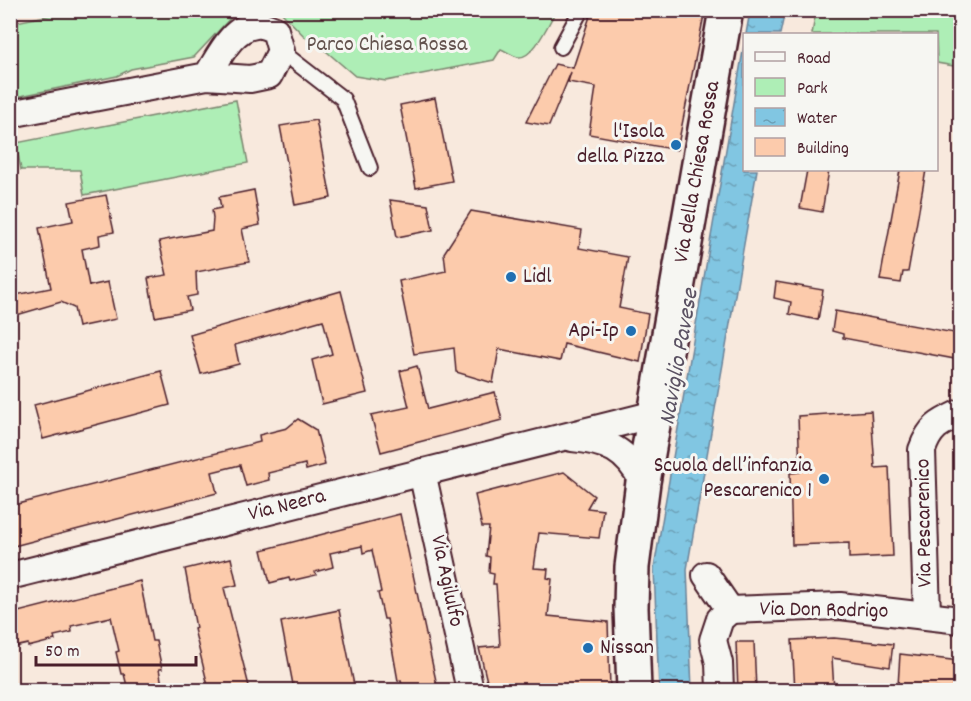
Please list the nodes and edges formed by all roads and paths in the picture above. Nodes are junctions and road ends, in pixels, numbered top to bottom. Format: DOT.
graph roads {
  1 [pos="581,10"];
  2 [pos="726,10"];
  3 [pos="561,47"];
  4 [pos="281,51"];
  5 [pos="207,76"];
  6 [pos="10,114"];
  7 [pos="370,168"];
  8 [pos="960,413"];
  9 [pos="655,414"];
  10 [pos="563,437"];
  11 [pos="422,472"];
  12 [pos="643,482"];
  13 [pos="706,575"];
  14 [pos="10,576"];
  15 [pos="730,610"];
  16 [pos="927,615"];
  17 [pos="960,620"];
  18 [pos="470,690"];
  19 [pos="634,690"];
  20 [pos="720,690"];
  1 -- 3 [label="lane"];
  2 -- 9 [label="main road, Via della Chiesa Rossa"];
  4 -- 5 [label="street"];
  4 -- 5 [label="street"];
  4 -- 7 [label="lane"];
  5 -- 6 [label="street"];
  8 -- 16 [label="street, Via Pescarenico"];
  9 -- 10 [label="street, Via Neera"];
  9 -- 12 [label="main road, Via della Chiesa Rossa"];
  10 -- 11 [label="street, Via Neera"];
  10 -- 12 [label="street, Via Neera"];
  11 -- 14 [label="street, Via Neera"];
  11 -- 18 [label="street, Via Agilulfo"];
  12 -- 19 [label="main road, Via della Chiesa Rossa"];
  13 -- 15 [label="street, Via Don Rodrigo"];
  15 -- 16 [label="street, Via Don Rodrigo"];
  15 -- 20 [label="street"];
  16 -- 17 [label="street, Via Don Rodrigo"];
}
